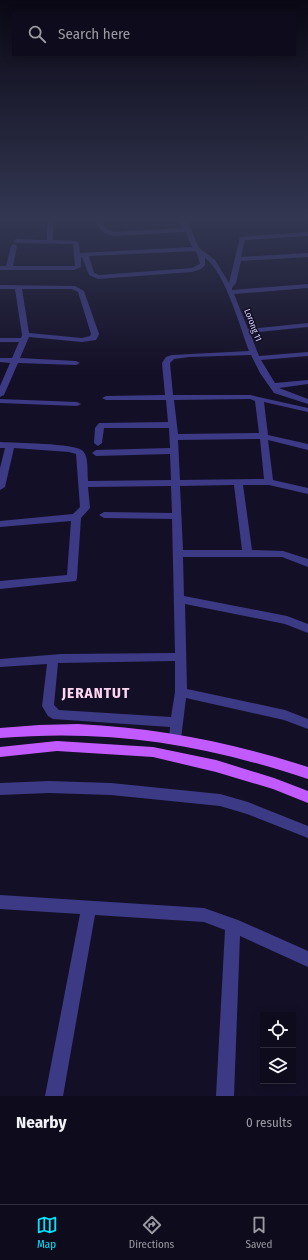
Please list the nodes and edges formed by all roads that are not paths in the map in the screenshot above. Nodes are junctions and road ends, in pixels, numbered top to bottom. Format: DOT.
graph roads {
  1 [pos="89,269"];
  2 [pos="195,269"];
  3 [pos="219,269"];
  4 [pos="236,269"];
  5 [pos="308,286"];
  6 [pos="0,287"];
  7 [pos="18,287"];
  8 [pos="229,290"];
  9 [pos="308,325"];
  10 [pos="246,331"];
  11 [pos="25,337"];
  12 [pos="0,340"];
  13 [pos="308,354"];
  14 [pos="254,356"];
  15 [pos="0,360"];
  16 [pos="16,360"];
  17 [pos="76,363"];
  18 [pos="308,382"];
  19 [pos="273,386"];
  20 [pos="0,395"];
  21 [pos="169,397"];
  22 [pos="106,398"];
  23 [pos="259,398"];
  24 [pos="0,401"];
  25 [pos="308,402"];
  26 [pos="77,404"];
  27 [pos="308,410"];
  28 [pos="172,425"];
  29 [pos="263,436"];
  30 [pos="174,437"];
  31 [pos="98,442"];
  32 [pos="0,445"];
  33 [pos="10,445"];
  34 [pos="308,448"];
  35 [pos="174,451"];
  36 [pos="96,453"];
  37 [pos="238,482"];
  38 [pos="269,482"];
  39 [pos="176,483"];
  40 [pos="83,484"];
  41 [pos="0,487"];
  42 [pos="308,491"];
  43 [pos="104,516"];
  44 [pos="176,516"];
  45 [pos="76,517"];
  46 [pos="0,524"];
  47 [pos="247,552"];
  48 [pos="177,554"];
  49 [pos="308,563"];
  50 [pos="0,585"];
  51 [pos="178,599"];
  52 [pos="308,628"];
  53 [pos="181,657"];
  54 [pos="53,659"];
  55 [pos="0,663"];
  56 [pos="181,692"];
  57 [pos="176,722"];
  58 [pos="308,724"];
  59 [pos="0,733"];
  60 [pos="175,739"];
  61 [pos="0,752"];
  62 [pos="308,773"];
  63 [pos="0,789"];
  64 [pos="308,798"];
  65 [pos="308,832"];
  66 [pos="0,902"];
  67 [pos="89,907"];
  68 [pos="233,925"];
  69 [pos="308,959"];
  70 [pos="54,1096"];
  71 [pos="225,1096"];
  1 -- 2 [label="street"];
  3 -- 8 [label="street, Lorong 11"];
  4 -- 8 [label="street"];
  5 -- 8 [label="street"];
  6 -- 7 [label="street"];
  7 -- 11 [label="street"];
  7 -- 11 [label="street"];
  8 -- 10 [label="street, Lorong 11"];
  9 -- 10 [label="street"];
  10 -- 14 [label="street, Lorong 11"];
  11 -- 12 [label="street"];
  11 -- 16 [label="street"];
  13 -- 14 [label="street"];
  14 -- 19 [label="street, Lorong 11"];
  14 -- 21 [label="street"];
  15 -- 16 [label="street"];
  16 -- 17 [label="street"];
  16 -- 20 [label="street"];
  18 -- 19 [label="street"];
  19 -- 25 [label="street, Lorong 11"];
  21 -- 22 [label="street"];
  21 -- 23 [label="street"];
  21 -- 28 [label="street"];
  23 -- 27 [label="street"];
  23 -- 29 [label="street"];
  24 -- 26 [label="street"];
  28 -- 30 [label="street"];
  28 -- 31 [label="street"];
  29 -- 30 [label="street"];
  29 -- 34 [label="street"];
  29 -- 38 [label="street"];
  30 -- 35 [label="street"];
  32 -- 33 [label="street"];
  33 -- 40 [label="street"];
  33 -- 41 [label="street"];
  35 -- 36 [label="street"];
  35 -- 39 [label="street"];
  37 -- 38 [label="street"];
  37 -- 39 [label="street"];
  37 -- 47 [label="street"];
  38 -- 42 [label="street"];
  39 -- 40 [label="street"];
  39 -- 44 [label="street"];
  40 -- 45 [label="street"];
  43 -- 44 [label="street"];
  44 -- 48 [label="street"];
  45 -- 46 [label="street"];
  45 -- 50 [label="street"];
  47 -- 48 [label="street"];
  47 -- 49 [label="street"];
  48 -- 51 [label="street"];
  51 -- 52 [label="street"];
  51 -- 53 [label="street"];
  53 -- 54 [label="street"];
  53 -- 56 [label="street"];
  54 -- 55 [label="street"];
  54 -- 57 [label="street"];
  56 -- 57 [label="street"];
  56 -- 58 [label="street"];
  57 -- 60 [label="street"];
  59 -- 60 [label="main road"];
  60 -- 62 [label="main road"];
  61 -- 64 [label="main road"];
  63 -- 65 [label="street"];
  66 -- 67 [label="street"];
  67 -- 68 [label="street"];
  67 -- 70 [label="street"];
  68 -- 69 [label="street"];
  68 -- 71 [label="street"];
}
